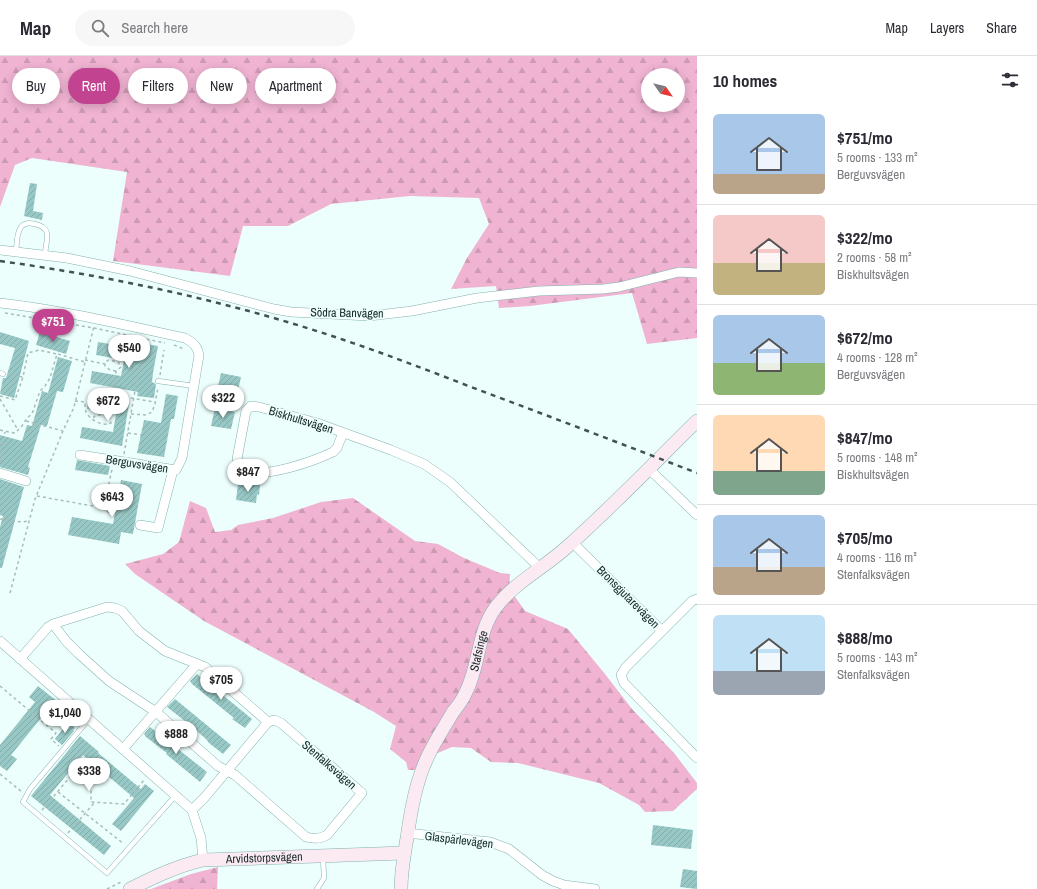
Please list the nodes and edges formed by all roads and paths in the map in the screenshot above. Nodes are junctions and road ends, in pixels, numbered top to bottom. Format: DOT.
graph roads {
  1 [pos="0,250"];
  2 [pos="16,252"];
  3 [pos="45,255"];
  4 [pos="697,273"];
  5 [pos="0,303"];
  6 [pos="0,312"];
  7 [pos="96,319"];
  8 [pos="94,328"];
  9 [pos="146,329"];
  10 [pos="144,339"];
  11 [pos="166,344"];
  12 [pos="173,345"];
  13 [pos="164,350"];
  14 [pos="188,350"];
  15 [pos="57,354"];
  16 [pos="85,361"];
  17 [pos="105,364"];
  18 [pos="116,371"];
  19 [pos="1,373"];
  20 [pos="23,378"];
  21 [pos="158,381"];
  22 [pos="194,386"];
  23 [pos="113,395"];
  24 [pos="0,397"];
  25 [pos="133,398"];
  26 [pos="75,401"];
  27 [pos="155,402"];
  28 [pos="131,414"];
  29 [pos="109,415"];
  30 [pos="92,419"];
  31 [pos="25,421"];
  32 [pos="697,421"];
  33 [pos="0,430"];
  34 [pos="18,430"];
  35 [pos="63,431"];
  36 [pos="6,432"];
  37 [pos="128,433"];
  38 [pos="343,433"];
  39 [pos="142,434"];
  40 [pos="80,454"];
  41 [pos="113,460"];
  42 [pos="123,462"];
  43 [pos="0,463"];
  44 [pos="648,468"];
  45 [pos="173,470"];
  46 [pos="0,473"];
  47 [pos="26,481"];
  48 [pos="36,496"];
  49 [pos="104,508"];
  50 [pos="697,515"];
  51 [pos="112,516"];
  52 [pos="0,519"];
  53 [pos="29,521"];
  54 [pos="140,524"];
  55 [pos="572,542"];
  56 [pos="540,568"];
  57 [pos="10,594"];
  58 [pos="697,600"];
  59 [pos="53,624"];
  60 [pos="662,631"];
  61 [pos="0,641"];
  62 [pos="20,659"];
  63 [pos="197,664"];
  64 [pos="0,686"];
  65 [pos="156,712"];
  66 [pos="89,719"];
  67 [pos="268,722"];
  68 [pos="123,749"];
  69 [pos="63,750"];
  70 [pos="697,758"];
  71 [pos="81,764"];
  72 [pos="226,771"];
  73 [pos="150,773"];
  74 [pos="0,774"];
  75 [pos="58,792"];
  76 [pos="176,795"];
  77 [pos="26,796"];
  78 [pos="95,802"];
  79 [pos="192,810"];
  80 [pos="86,813"];
  81 [pos="38,815"];
  82 [pos="407,833"];
  83 [pos="64,837"];
  84 [pos="129,848"];
  85 [pos="404,853"];
  86 [pos="322,855"];
  87 [pos="203,860"];
  88 [pos="130,889"];
  89 [pos="317,889"];
  90 [pos="401,889"];
  91 [pos="595,889"];
  1 -- 2 [label="street, Södra Banvägen"];
  2 -- 3 [label="street, Södra Banvägen"];
  2 -- 3 [label="lane"];
  3 -- 4 [label="street, Södra Banvägen"];
  5 -- 7 [label="street, Berguvsvägen"];
  6 -- 8 [label="path"];
  7 -- 8 [label="path"];
  7 -- 9 [label="street, Berguvsvägen"];
  8 -- 10 [label="path"];
  8 -- 16 [label="path"];
  9 -- 10 [label="path"];
  9 -- 22 [label="street, Berguvsvägen"];
  10 -- 11 [label="path"];
  10 -- 25 [label="path"];
  12 -- 14 [label="path"];
  13 -- 21 [label="path"];
  15 -- 16 [label="path"];
  15 -- 20 [label="path"];
  15 -- 31 [label="path"];
  16 -- 17 [label="path"];
  16 -- 26 [label="path"];
  17 -- 18 [label="path"];
  17 -- 18 [label="path"];
  18 -- 23 [label="path"];
  19 -- 20 [label="path"];
  20 -- 24 [label="path"];
  21 -- 22 [label="lane"];
  21 -- 27 [label="path"];
  22 -- 45 [label="street, Berguvsvägen"];
  23 -- 25 [label="path"];
  23 -- 29 [label="path"];
  24 -- 34 [label="path"];
  25 -- 27 [label="path"];
  25 -- 28 [label="path"];
  26 -- 30 [label="path"];
  26 -- 35 [label="path"];
  27 -- 28 [label="path"];
  28 -- 37 [label="path"];
  29 -- 30 [label="path"];
  29 -- 30 [label="path"];
  31 -- 34 [label="path"];
  31 -- 35 [label="path"];
  32 -- 44 [label="street, Stafsinge"];
  33 -- 36 [label="path"];
  34 -- 36 [label="path"];
  35 -- 48 [label="path"];
  36 -- 43 [label="path"];
  37 -- 39 [label="path"];
  37 -- 42 [label="path"];
  38 -- 38 [label="street, Biskhultsvägen"];
  38 -- 56 [label="street, Biskhultsvägen"];
  40 -- 41 [label="street, Berguvsvägen"];
  41 -- 42 [label="street, Berguvsvägen"];
  41 -- 49 [label="path"];
  42 -- 45 [label="street, Berguvsvägen"];
  44 -- 50 [label="street"];
  44 -- 55 [label="street, Stafsinge"];
  45 -- 54 [label="street"];
  46 -- 47 [label="street"];
  48 -- 49 [label="path"];
  48 -- 53 [label="path"];
  49 -- 51 [label="path"];
  52 -- 53 [label="path"];
  53 -- 57 [label="path"];
  55 -- 56 [label="street, Stafsinge"];
  55 -- 60 [label="street, Bronsgjutarevägen"];
  56 -- 82 [label="street, Stafsinge"];
  58 -- 60 [label="street"];
  59 -- 62 [label="street, Stenfalksvägen"];
  59 -- 63 [label="street, Stenfalksvägen"];
  59 -- 65 [label="street, Stenfalksvägen"];
  60 -- 70 [label="street, Bronsgjutarevägen"];
  61 -- 62 [label="street"];
  62 -- 66 [label="street"];
  63 -- 65 [label="street"];
  63 -- 67 [label="street, Stenfalksvägen"];
  64 -- 69 [label="path"];
  65 -- 68 [label="street"];
  65 -- 72 [label="street, Stenfalksvägen"];
  66 -- 68 [label="street"];
  66 -- 69 [label="lane"];
  67 -- 72 [label="street"];
  67 -- 72 [label="street, Stenfalksvägen"];
  68 -- 73 [label="street"];
  69 -- 71 [label="path"];
  69 -- 77 [label="lane"];
  71 -- 75 [label="path"];
  71 -- 78 [label="path"];
  72 -- 79 [label="street"];
  73 -- 76 [label="street"];
  73 -- 78 [label="path"];
  74 -- 77 [label="path"];
  75 -- 80 [label="path"];
  75 -- 81 [label="path"];
  76 -- 79 [label="street"];
  76 -- 84 [label="lane"];
  77 -- 81 [label="lane"];
  78 -- 80 [label="path"];
  79 -- 87 [label="street"];
  80 -- 83 [label="path"];
  80 -- 84 [label="path"];
  81 -- 83 [label="lane"];
  82 -- 85 [label="street, Stafsinge"];
  82 -- 91 [label="street, Glaspärlevägen"];
  83 -- 84 [label="lane"];
  85 -- 86 [label="street, Arvidstorpsvägen"];
  85 -- 90 [label="street, Stafsinge"];
  86 -- 87 [label="street, Arvidstorpsvägen"];
  86 -- 89 [label="lane"];
  87 -- 88 [label="street, Arvidstorpsvägen"];
}
